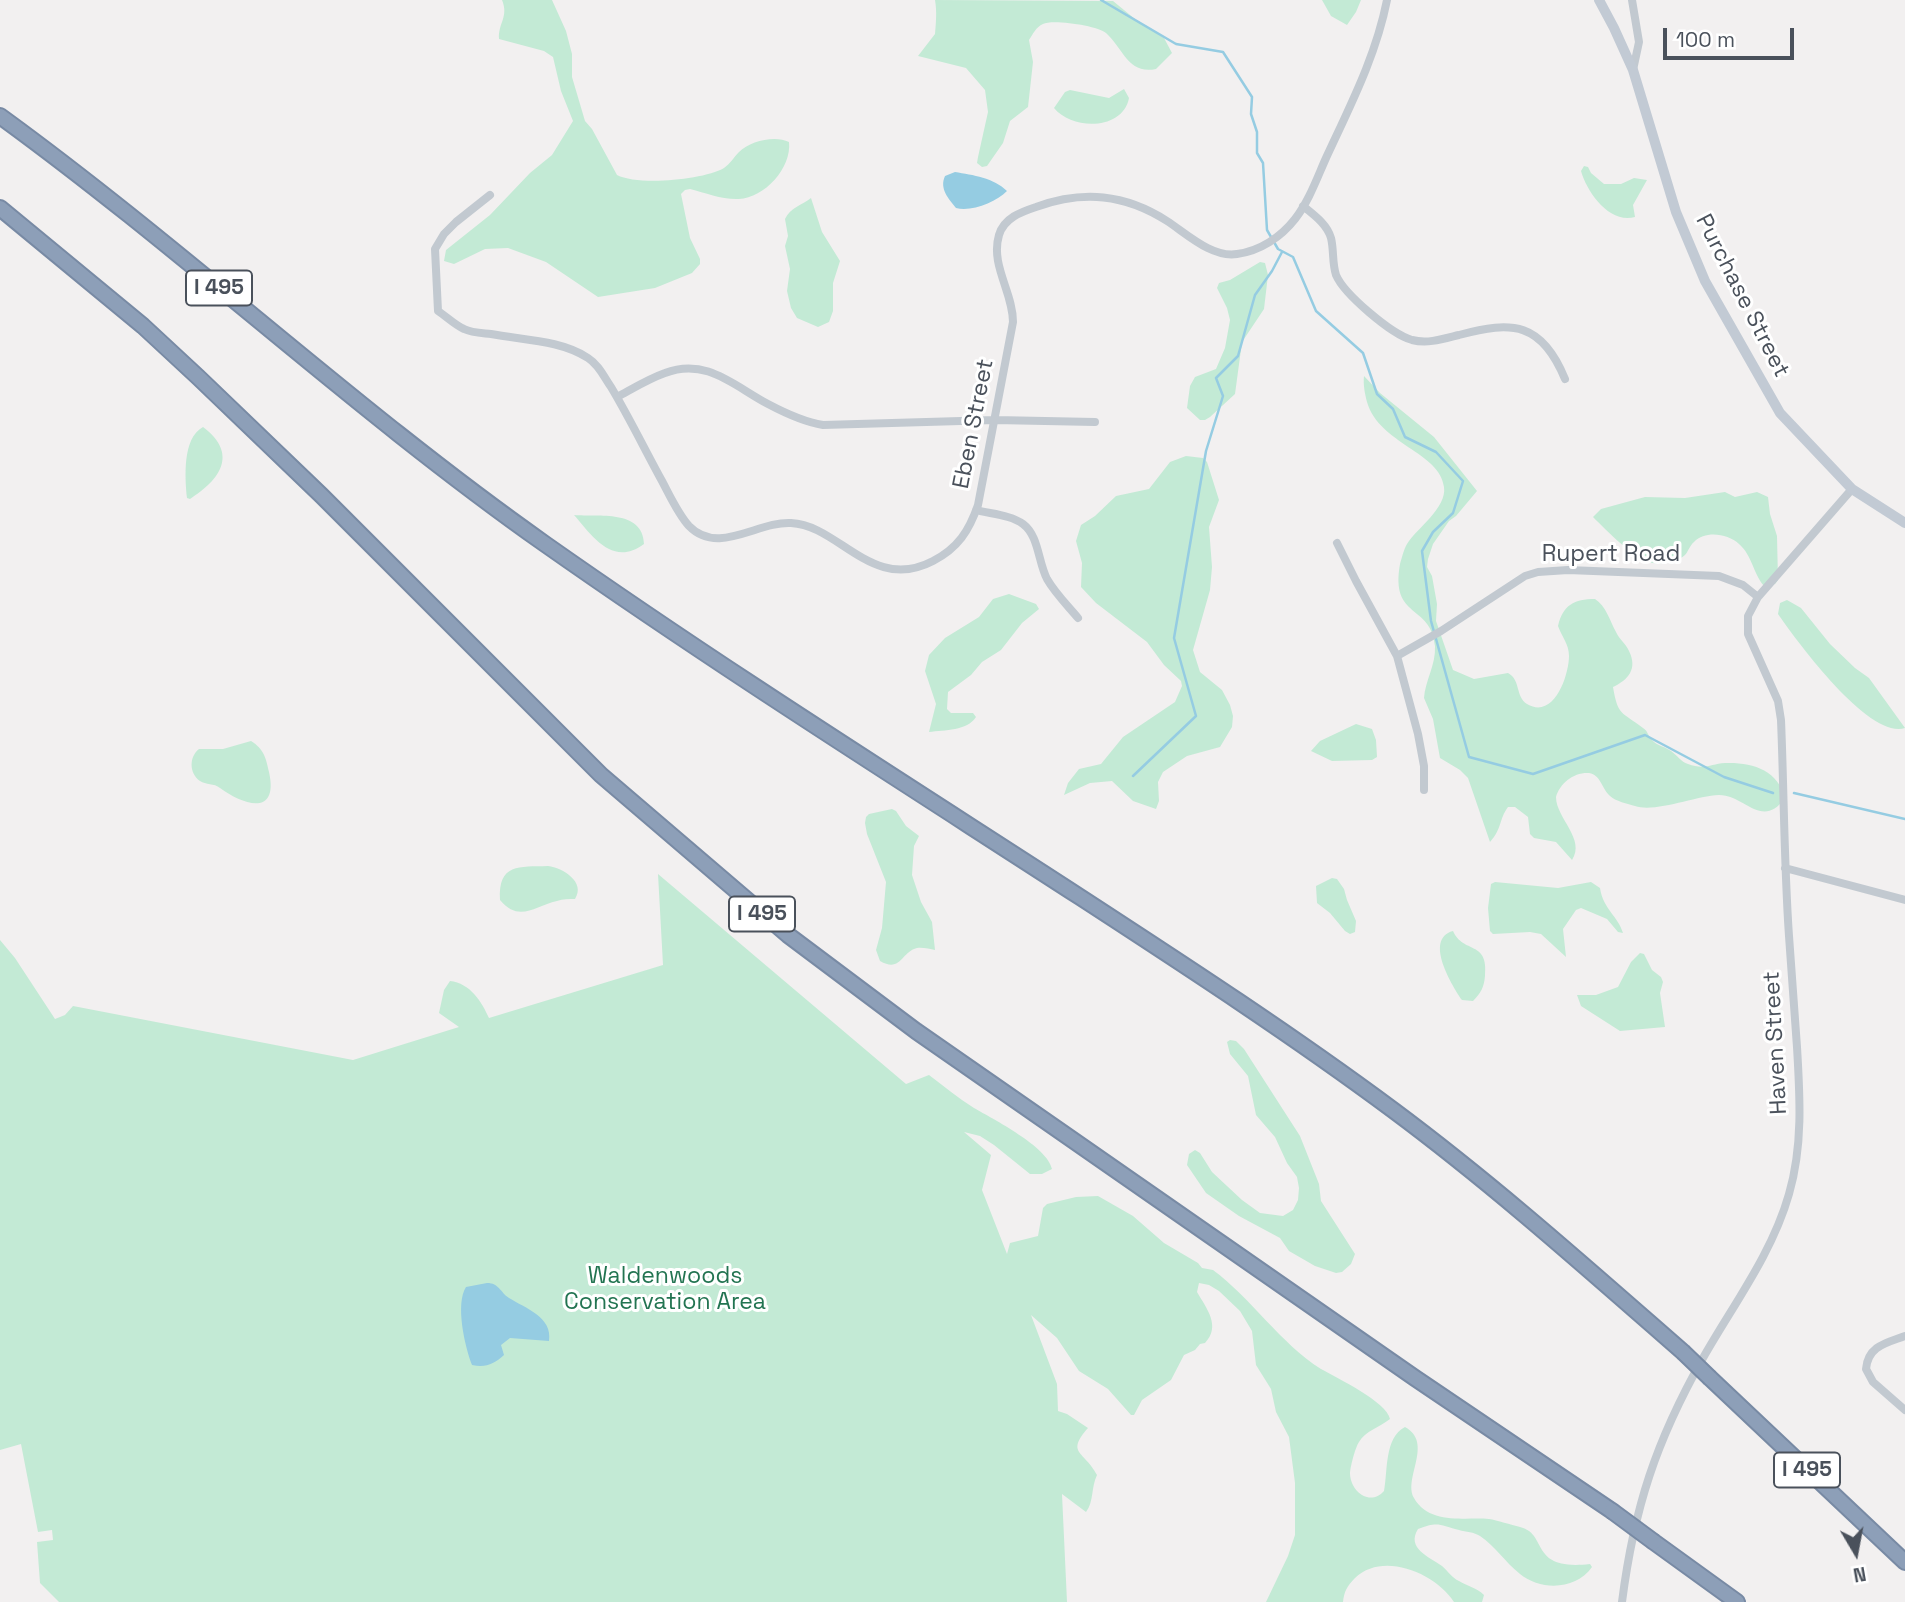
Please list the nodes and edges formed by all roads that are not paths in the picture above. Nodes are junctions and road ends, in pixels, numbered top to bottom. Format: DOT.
graph roads {
  1 [pos="1387,0"];
  2 [pos="1599,0"];
  3 [pos="1632,0"];
  4 [pos="1633,70"];
  5 [pos="0,116"];
  6 [pos="490,195"];
  7 [pos="1303,206"];
  8 [pos="0,208"];
  9 [pos="1565,379"];
  10 [pos="617,397"];
  11 [pos="995,420"];
  12 [pos="1095,422"];
  13 [pos="1852,489"];
  14 [pos="976,510"];
  15 [pos="1905,523"];
  16 [pos="1338,543"];
  17 [pos="1758,597"];
  18 [pos="1078,618"];
  19 [pos="1397,656"];
  20 [pos="1424,790"];
  21 [pos="1785,868"];
  22 [pos="1905,900"];
  23 [pos="1905,1336"];
  24 [pos="1905,1410"];
  25 [pos="1905,1562"];
  26 [pos="1622,1602"];
  27 [pos="1738,1602"];
  1 -- 7 [label="street, Eben Street"];
  2 -- 4 [label="main road, Purchase Street"];
  3 -- 4 [label="street"];
  4 -- 13 [label="main road, Purchase Street"];
  5 -- 25 [label="highway, I 495, bridge"];
  6 -- 10 [label="street, Eben Street"];
  7 -- 9 [label="street"];
  7 -- 11 [label="street, Eben Street"];
  8 -- 27 [label="highway, I 495, bridge"];
  10 -- 11 [label="street"];
  10 -- 14 [label="street, Eben Street"];
  11 -- 12 [label="street"];
  11 -- 14 [label="street, Eben Street"];
  13 -- 15 [label="main road, Purchase Street"];
  13 -- 17 [label="street, Haven Street"];
  14 -- 18 [label="street"];
  16 -- 19 [label="street"];
  17 -- 19 [label="street, Rupert Road"];
  17 -- 21 [label="street, Haven Street"];
  19 -- 20 [label="street"];
  21 -- 22 [label="street"];
  21 -- 26 [label="street, Haven Street"];
  23 -- 24 [label="street"];
}
